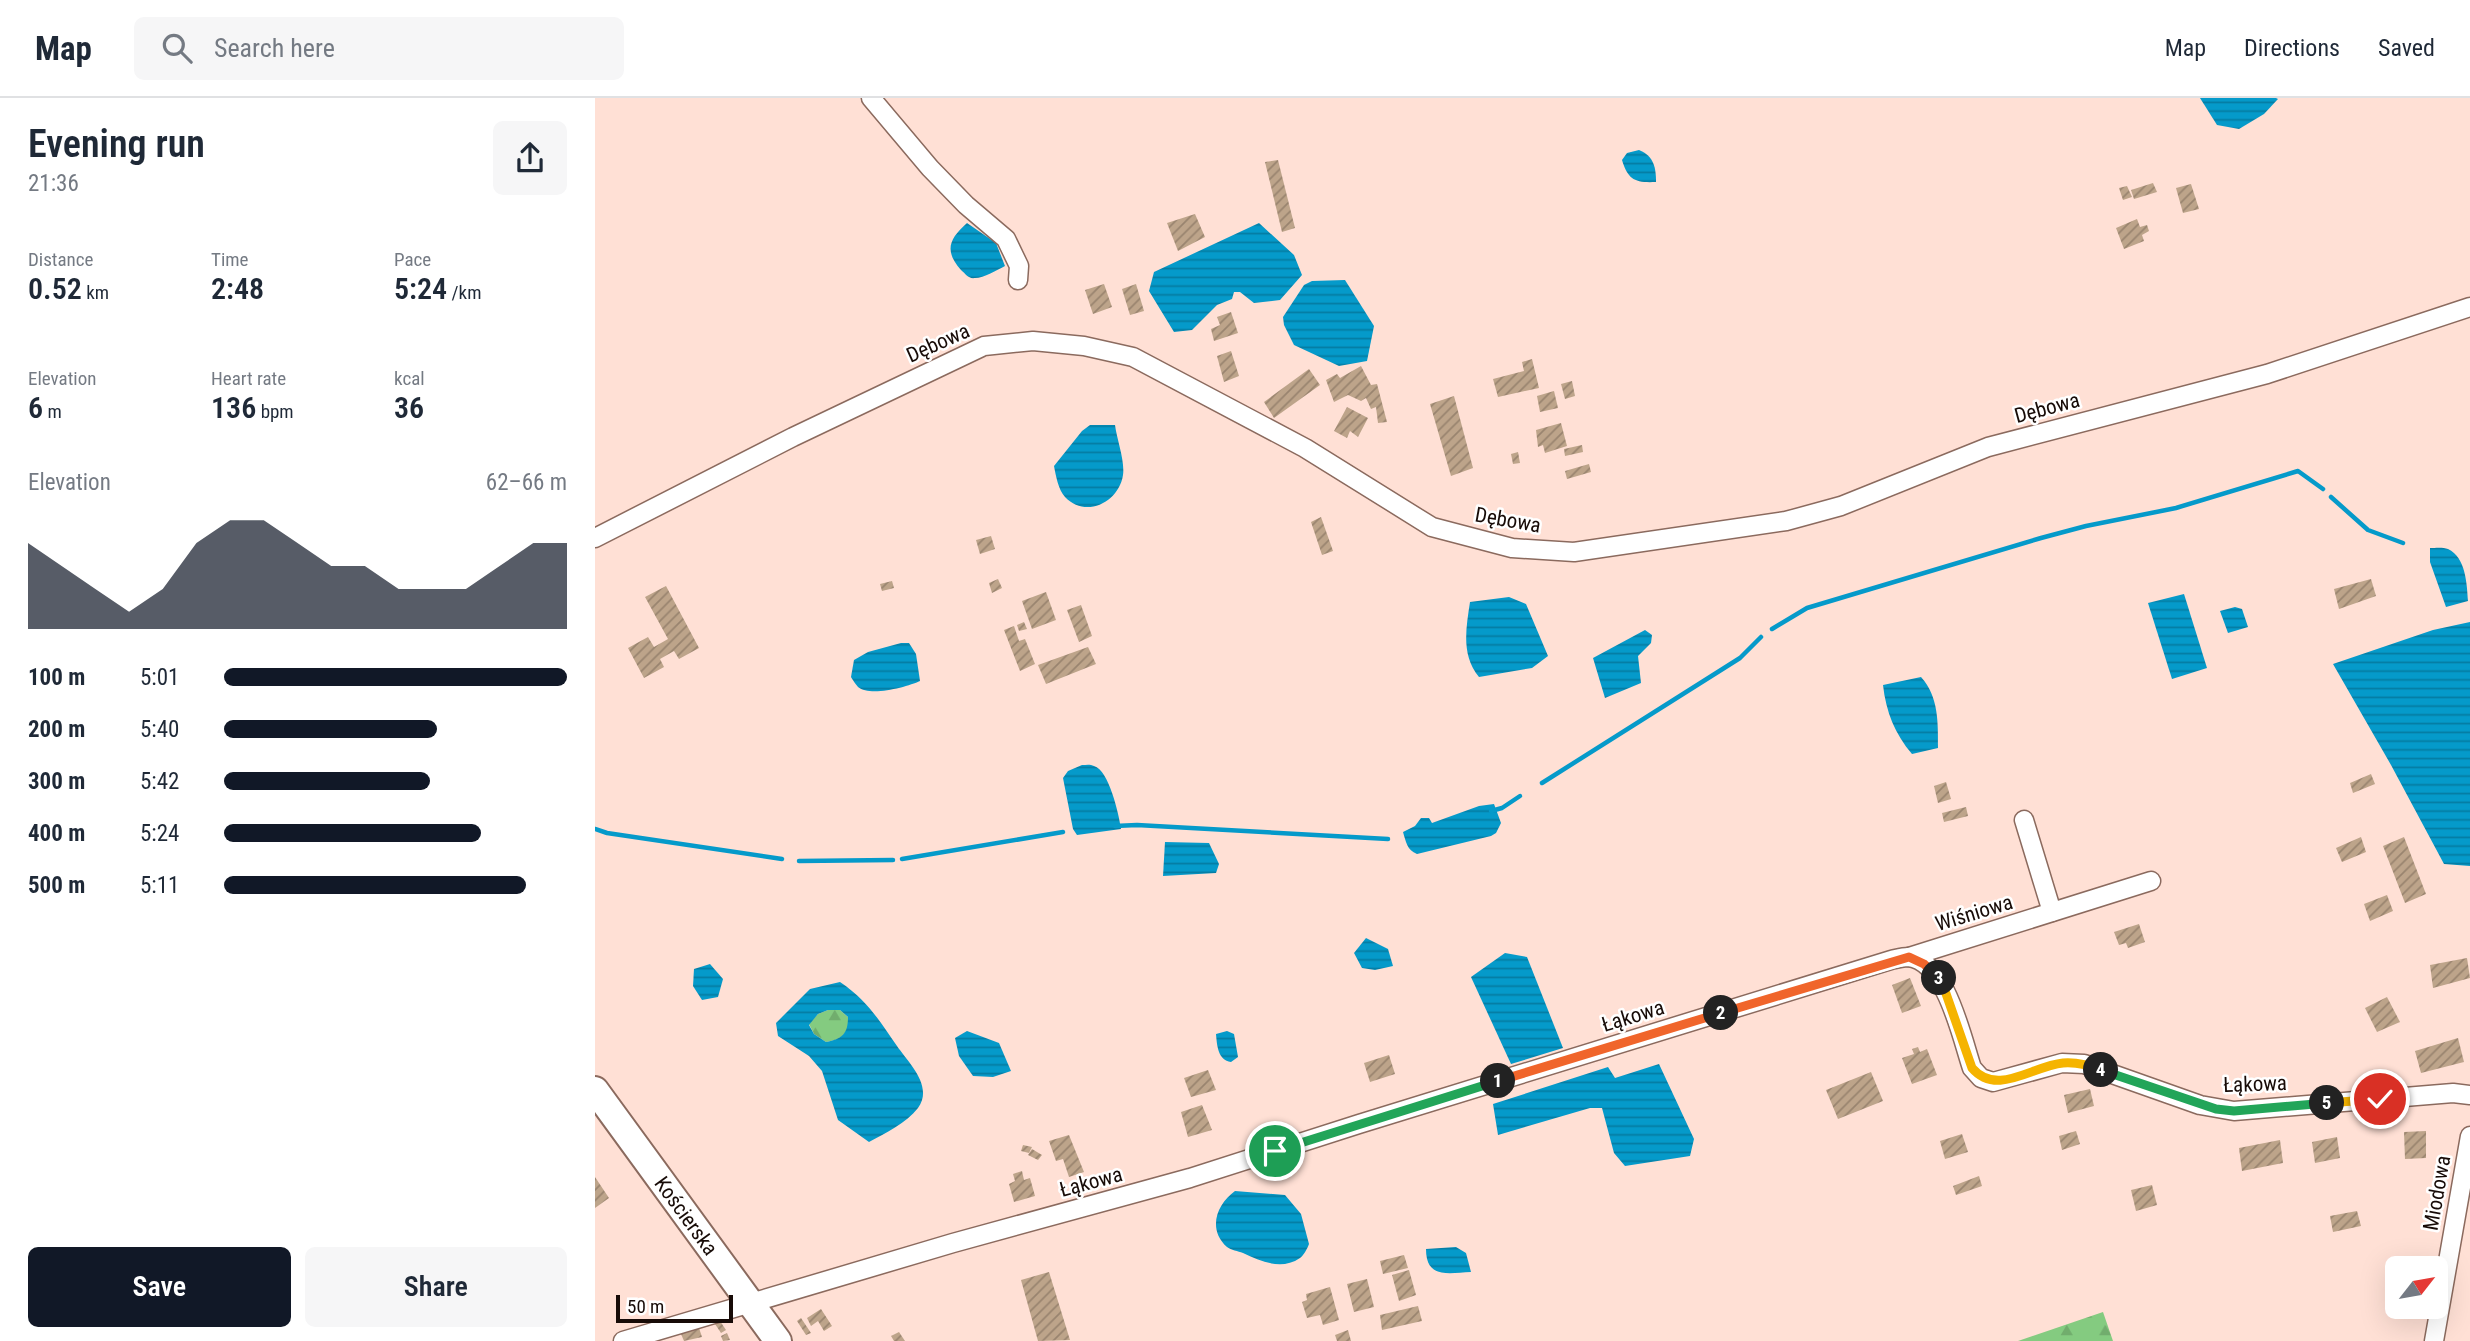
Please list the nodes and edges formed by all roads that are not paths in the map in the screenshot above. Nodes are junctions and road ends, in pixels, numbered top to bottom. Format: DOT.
graph roads {
  1 [pos="871,98"];
  2 [pos="1018,279"];
  3 [pos="2470,307"];
  4 [pos="595,538"];
  5 [pos="2024,820"];
  6 [pos="2151,881"];
  7 [pos="2052,912"];
  8 [pos="1909,957"];
  9 [pos="595,1090"];
  10 [pos="2470,1095"];
  11 [pos="2470,1136"];
  12 [pos="749,1302"];
  13 [pos="623,1341"];
  14 [pos="778,1341"];
  15 [pos="2434,1341"];
  1 -- 2 [label="street"];
  3 -- 4 [label="street, Dębowa"];
  5 -- 7 [label="street"];
  6 -- 7 [label="street, Wiśniowa"];
  7 -- 8 [label="street, Wiśniowa"];
  8 -- 10 [label="street, Łąkowa"];
  8 -- 12 [label="street, Łąkowa"];
  9 -- 12 [label="main road, Kościerska"];
  11 -- 15 [label="street, Miodowa"];
  12 -- 13 [label="street, Łąkowa"];
  12 -- 14 [label="main road, Kościerska"];
}
